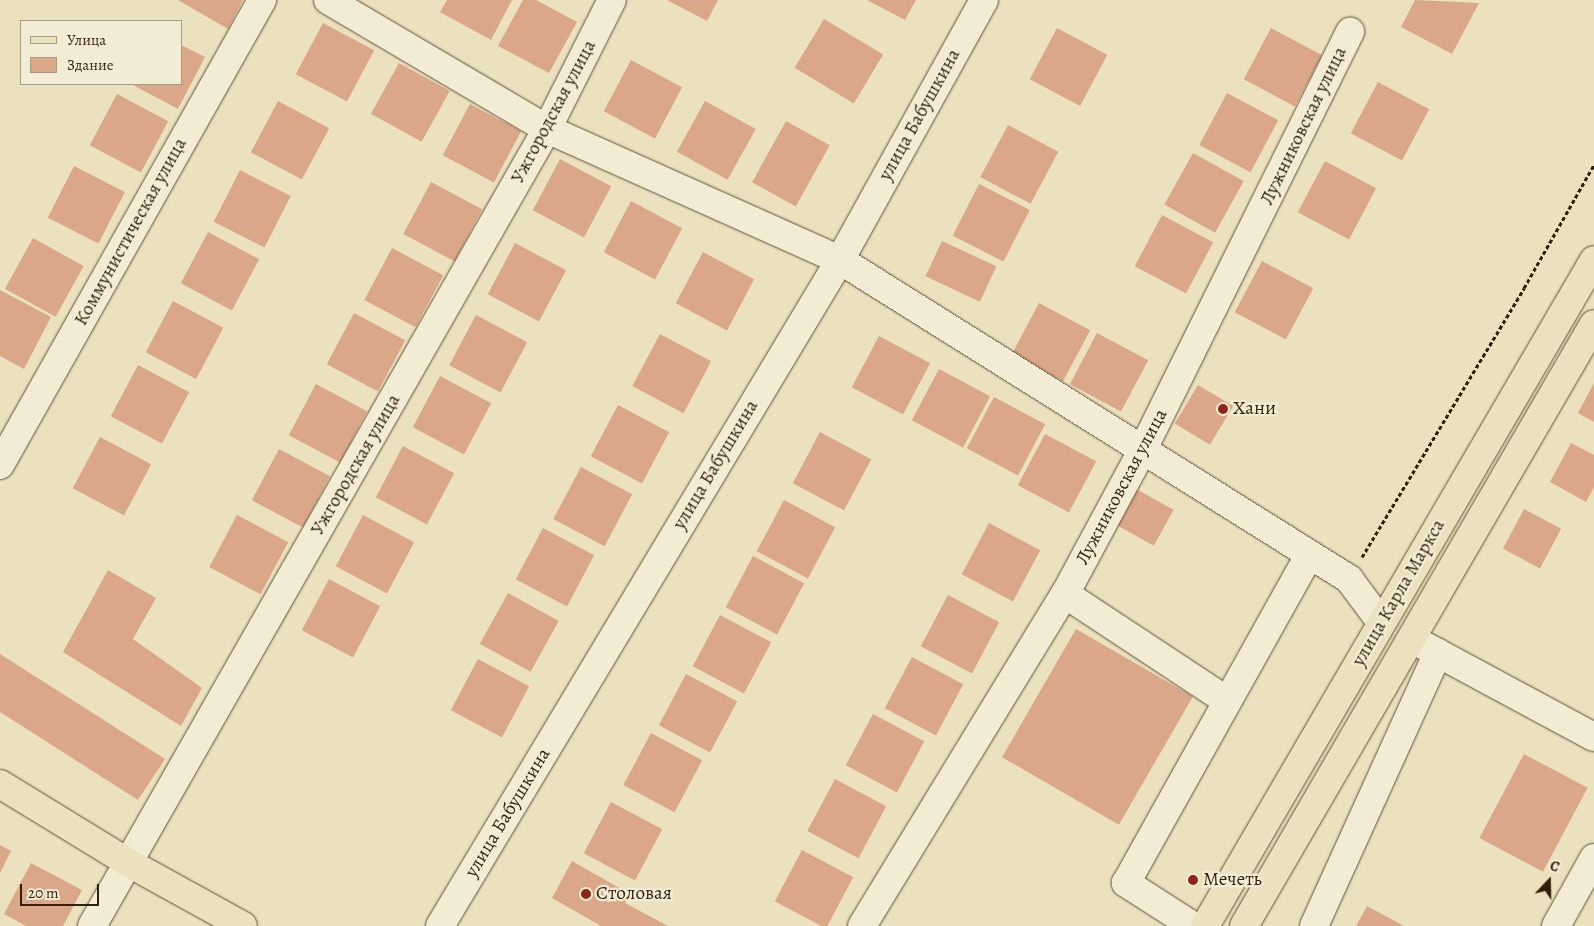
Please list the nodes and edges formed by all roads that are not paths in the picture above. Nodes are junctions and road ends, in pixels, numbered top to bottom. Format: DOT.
graph roads {
  1 [pos="262,0"];
  2 [pos="328,0"];
  3 [pos="612,0"];
  4 [pos="984,0"];
  5 [pos="1350,32"];
  6 [pos="547,129"];
  7 [pos="840,260"];
  8 [pos="1594,260"];
  9 [pos="1594,324"];
  10 [pos="1143,449"];
  11 [pos="0,465"];
  12 [pos="1309,556"];
  13 [pos="1065,594"];
  14 [pos="1381,622"];
  15 [pos="1410,638"];
  16 [pos="1438,653"];
  17 [pos="1226,700"];
  18 [pos="1594,737"];
  19 [pos="0,784"];
  20 [pos="1594,858"];
  21 [pos="129,863"];
  22 [pos="92,926"];
  23 [pos="243,926"];
  24 [pos="440,926"];
  25 [pos="862,926"];
  26 [pos="1193,926"];
  27 [pos="1205,926"];
  28 [pos="1244,926"];
  29 [pos="1314,926"];
  30 [pos="1556,926"];
  1 -- 11 [label="street, Коммунистическая улица"];
  2 -- 6 [label="street"];
  3 -- 6 [label="street, Ужгородская улица"];
  4 -- 7 [label="street, улица Бабушкина"];
  5 -- 10 [label="street, Лужниковская улица"];
  6 -- 7 [label="street"];
  6 -- 21 [label="street, Ужгородская улица"];
  7 -- 10 [label="street"];
  7 -- 24 [label="street, улица Бабушкина"];
  8 -- 14 [label="main road, улица Карла Маркса"];
  9 -- 15 [label="main road, улица Карла Маркса"];
  10 -- 12 [label="street"];
  10 -- 13 [label="street, Лужниковская улица"];
  12 -- 14 [label="street"];
  12 -- 17 [label="street"];
  13 -- 17 [label="street"];
  13 -- 25 [label="street, Лужниковская улица"];
  14 -- 27 [label="main road, улица Карла Маркса"];
  15 -- 16 [label="street"];
  15 -- 28 [label="main road, улица Карла Маркса"];
  16 -- 18 [label="street"];
  16 -- 29 [label="street"];
  17 -- 26 [label="street"];
  19 -- 21 [label="main road"];
  20 -- 30 [label="street"];
  21 -- 22 [label="street, Ужгородская улица"];
  21 -- 23 [label="main road"];
}
